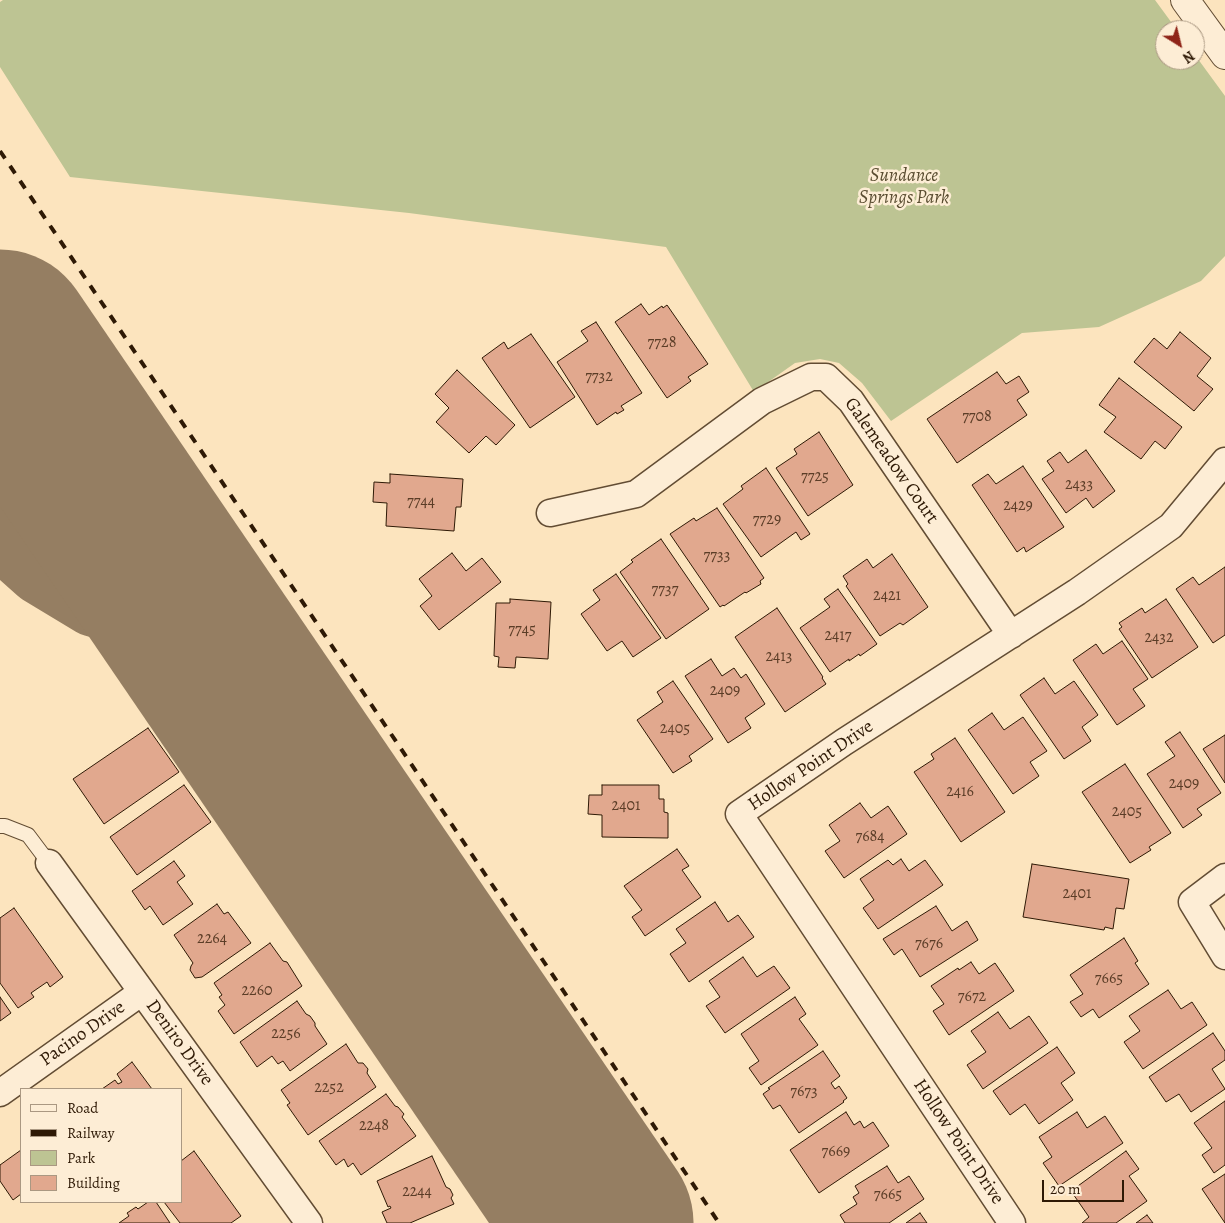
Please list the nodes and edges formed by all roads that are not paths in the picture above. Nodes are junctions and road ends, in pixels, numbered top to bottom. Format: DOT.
graph roads {
  1 [pos="1193,3"];
  2 [pos="1225,55"];
  3 [pos="1225,460"];
  4 [pos="550,513"];
  5 [pos="1011,635"];
  6 [pos="0,826"];
  7 [pos="49,863"];
  8 [pos="1225,877"];
  9 [pos="1225,956"];
  10 [pos="142,992"];
  11 [pos="0,1092"];
  12 [pos="309,1223"];
  13 [pos="1012,1223"];
  1 -- 2 [label="street"];
  3 -- 5 [label="street, Hollow Point Drive"];
  4 -- 5 [label="street, Galemeadow Court"];
  5 -- 13 [label="street, Hollow Point Drive"];
  6 -- 7 [label="lane"];
  7 -- 10 [label="street, Deniro Drive"];
  8 -- 9 [label="street"];
  10 -- 11 [label="street, Pacino Drive"];
  10 -- 12 [label="street, Deniro Drive"];
}
